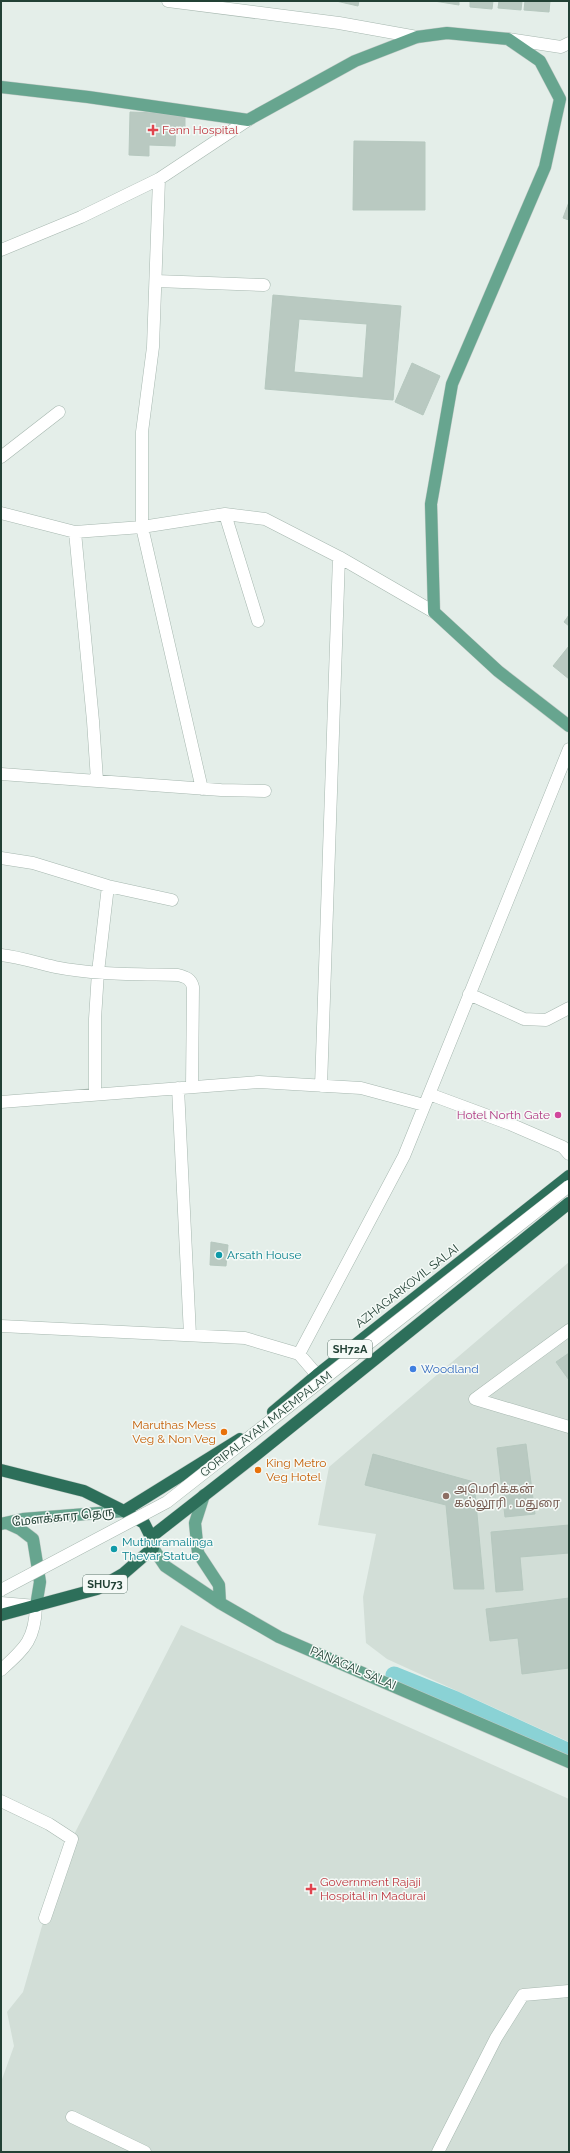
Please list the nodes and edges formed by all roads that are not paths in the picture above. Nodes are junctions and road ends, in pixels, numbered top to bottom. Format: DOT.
graph roads {
  1 [pos="168,1"];
  2 [pos="417,37"];
  3 [pos="508,39"];
  4 [pos="569,43"];
  5 [pos="1,87"];
  6 [pos="248,120"];
  7 [pos="159,179"];
  8 [pos="1,250"];
  9 [pos="156,281"];
  10 [pos="264,285"];
  11 [pos="59,412"];
  12 [pos="1,457"];
  13 [pos="1,513"];
  14 [pos="225,514"];
  15 [pos="142,527"];
  16 [pos="75,532"];
  17 [pos="339,557"];
  18 [pos="434,612"];
  19 [pos="258,621"];
  20 [pos="569,726"];
  21 [pos="569,749"];
  22 [pos="1,774"];
  23 [pos="96,780"];
  24 [pos="202,789"];
  25 [pos="265,791"];
  26 [pos="1,858"];
  27 [pos="108,886"];
  28 [pos="172,900"];
  29 [pos="1,955"];
  30 [pos="98,972"];
  31 [pos="469,994"];
  32 [pos="569,1008"];
  33 [pos="321,1086"];
  34 [pos="178,1088"];
  35 [pos="192,1088"];
  36 [pos="95,1095"];
  37 [pos="427,1100"];
  38 [pos="1,1102"];
  39 [pos="569,1154"];
  40 [pos="569,1176"];
  41 [pos="569,1186"];
  42 [pos="569,1203"];
  43 [pos="1,1326"];
  44 [pos="569,1330"];
  45 [pos="190,1335"];
  46 [pos="299,1354"];
  47 [pos="317,1375"];
  48 [pos="569,1427"];
  49 [pos="1,1470"];
  50 [pos="204,1495"];
  51 [pos="124,1511"];
  52 [pos="4,1523"];
  53 [pos="152,1543"];
  54 [pos="1,1590"];
  55 [pos="1,1603"];
  56 [pos="220,1603"];
  57 [pos="36,1606"];
  58 [pos="1,1616"];
  59 [pos="1,1670"];
  60 [pos="569,1762"];
  61 [pos="1,1801"];
  62 [pos="45,1918"];
  63 [pos="569,1991"];
  64 [pos="72,2117"];
  65 [pos="145,2152"];
  66 [pos="438,2152"];
  1 -- 2 [label="street"];
  2 -- 3 [label="main road"];
  2 -- 6 [label="main road"];
  3 -- 4 [label="street"];
  3 -- 18 [label="main road"];
  5 -- 6 [label="main road"];
  6 -- 7 [label="street"];
  7 -- 8 [label="street"];
  7 -- 9 [label="street"];
  9 -- 10 [label="street"];
  9 -- 15 [label="street"];
  11 -- 12 [label="street"];
  13 -- 16 [label="street"];
  14 -- 15 [label="street"];
  14 -- 17 [label="street"];
  14 -- 19 [label="street"];
  15 -- 16 [label="street"];
  15 -- 24 [label="street"];
  16 -- 23 [label="street"];
  17 -- 18 [label="street"];
  17 -- 33 [label="street"];
  18 -- 20 [label="main road"];
  21 -- 31 [label="street"];
  22 -- 23 [label="street"];
  23 -- 24 [label="street"];
  24 -- 25 [label="street"];
  26 -- 27 [label="street"];
  27 -- 28 [label="street"];
  27 -- 30 [label="street"];
  29 -- 30 [label="street"];
  30 -- 35 [label="street"];
  30 -- 36 [label="street"];
  31 -- 32 [label="street"];
  31 -- 37 [label="street"];
  33 -- 35 [label="street"];
  33 -- 37 [label="street"];
  34 -- 35 [label="street"];
  34 -- 36 [label="street"];
  34 -- 45 [label="street"];
  36 -- 38 [label="street"];
  37 -- 39 [label="street"];
  37 -- 46 [label="street"];
  40 -- 47 [label="highway, AZHAGARKOVIL SALAI / SH72A"];
  41 -- 54 [label="street, GORIPALAYAM MAEMPALAM, bridge"];
  42 -- 50 [label="highway, SH72A"];
  43 -- 45 [label="street"];
  44 -- 48 [label="street"];
  45 -- 46 [label="street"];
  46 -- 47 [label="street"];
  47 -- 51 [label="highway, AZHAGARKOVIL SALAI / SH72A"];
  49 -- 51 [label="highway"];
  50 -- 53 [label="highway, SH72A"];
  50 -- 56 [label="main road"];
  51 -- 52 [label="main road, மேளக்கார தெரு"];
  51 -- 53 [label="highway"];
  52 -- 57 [label="main road"];
  53 -- 56 [label="main road, PANAGAL SALAI"];
  53 -- 57 [label="highway, SHU73"];
  55 -- 57 [label="street"];
  56 -- 60 [label="main road, PANAGAL SALAI"];
  57 -- 58 [label="highway, SHU73"];
  57 -- 59 [label="street"];
  61 -- 62 [label="street"];
  63 -- 66 [label="street"];
  64 -- 65 [label="street"];
}
